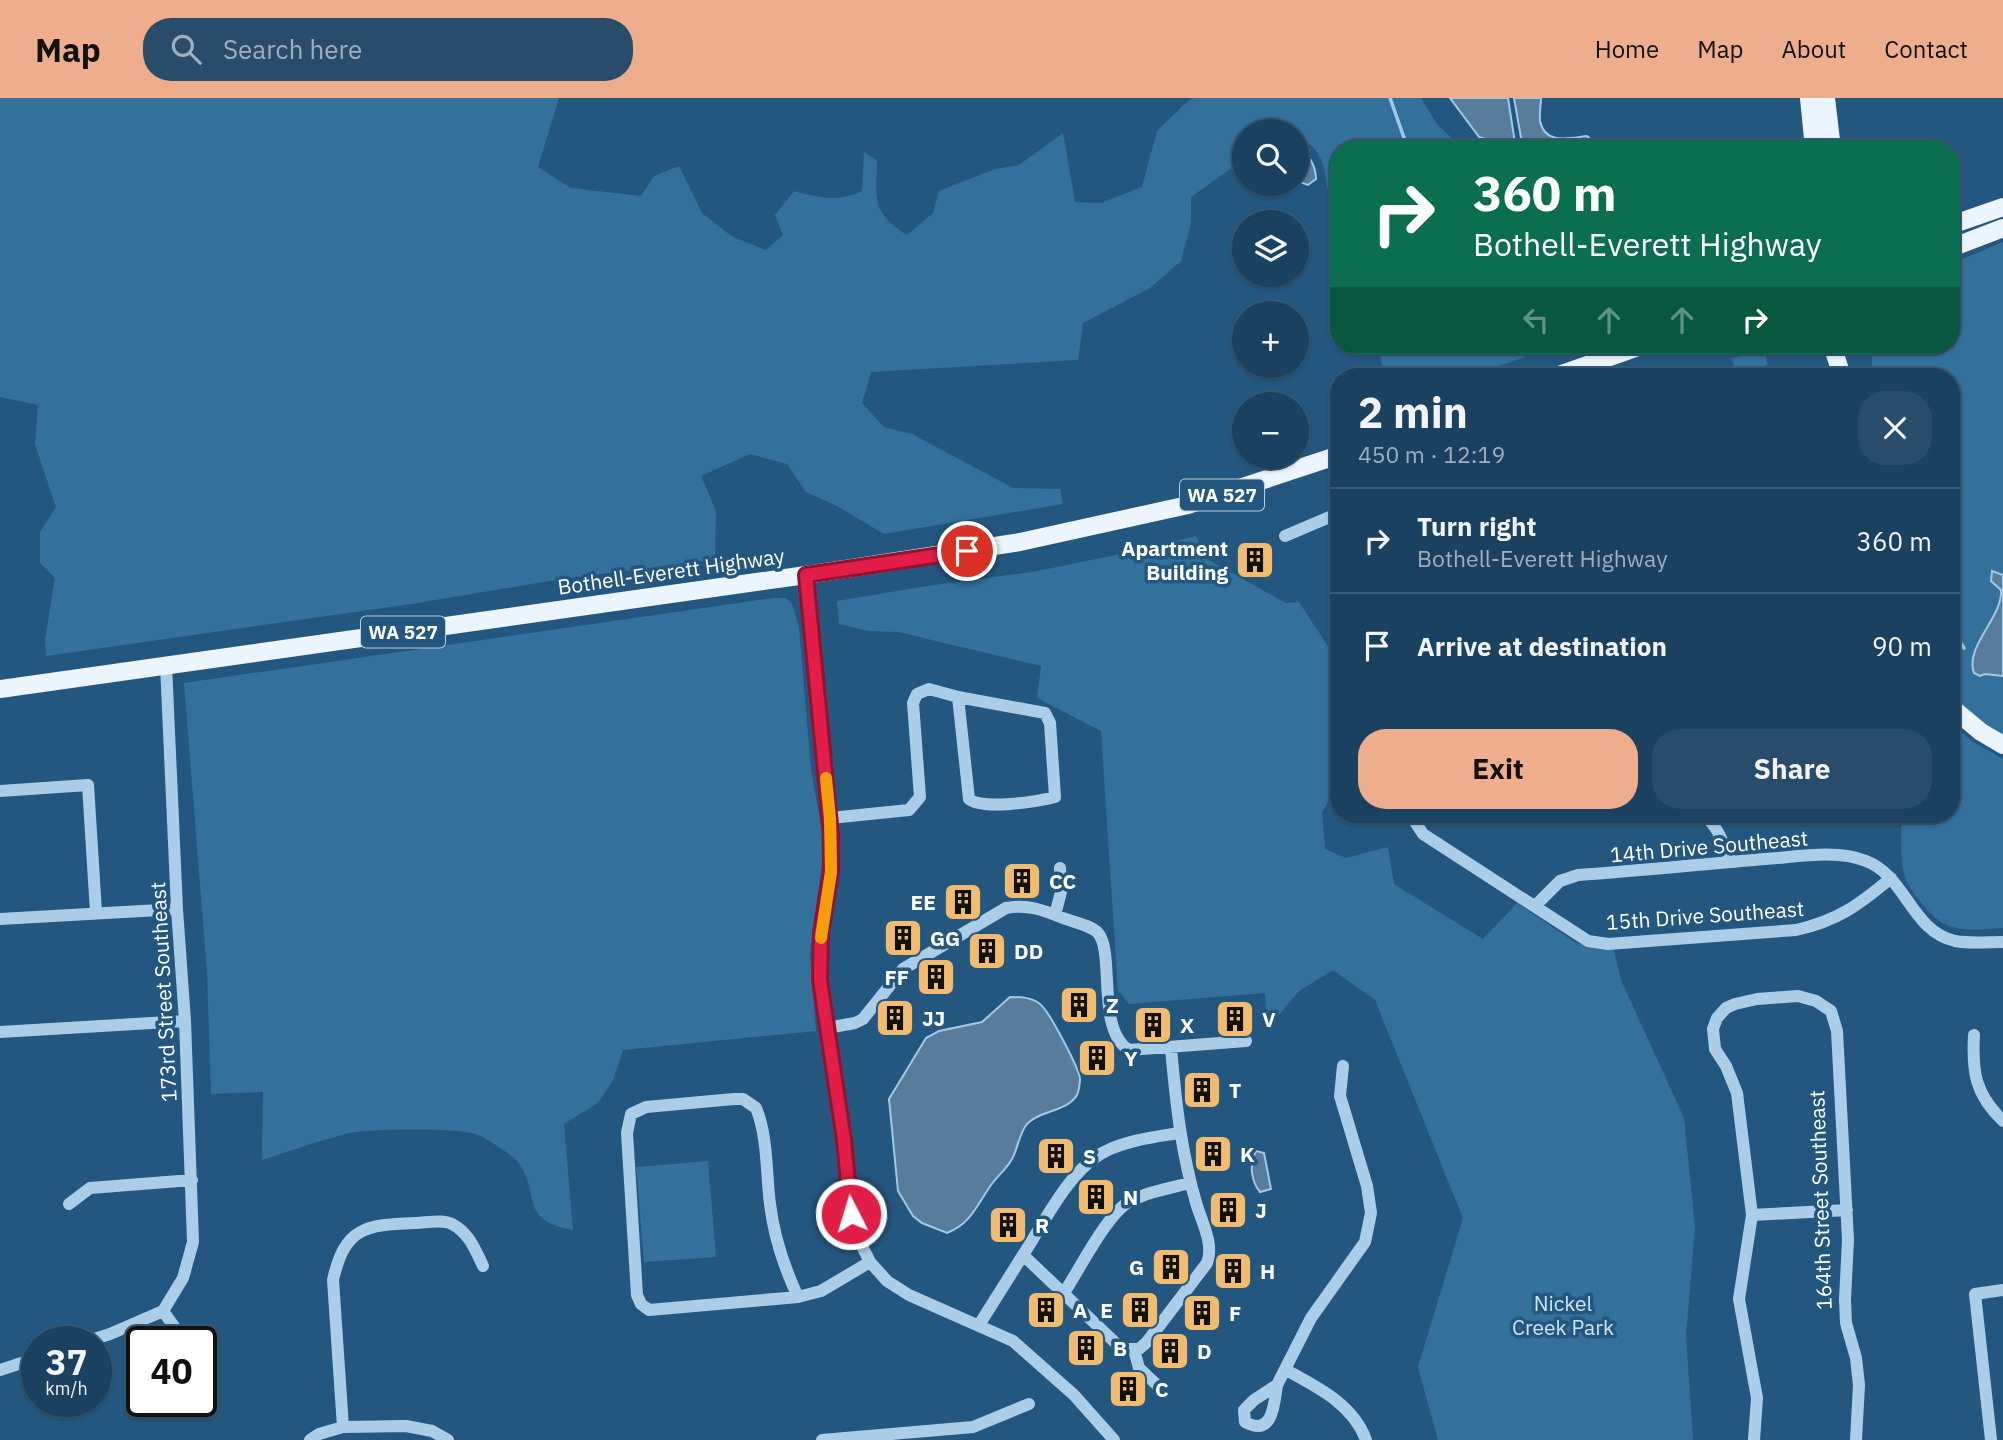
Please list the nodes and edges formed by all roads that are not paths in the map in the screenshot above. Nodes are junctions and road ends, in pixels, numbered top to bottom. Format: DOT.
graph roads {
  1 [pos="1809,98"];
  2 [pos="1826,98"];
  3 [pos="1813,140"];
  4 [pos="1831,140"];
  5 [pos="2003,207"];
  6 [pos="1960,222"];
  7 [pos="2003,229"];
  8 [pos="1960,245"];
  9 [pos="1617,354"];
  10 [pos="1578,368"];
  11 [pos="1330,458"];
  12 [pos="1330,520"];
  13 [pos="1284,536"];
  14 [pos="806,575"];
  15 [pos="166,665"];
  16 [pos="0,689"];
  17 [pos="958,697"];
  18 [pos="1960,714"];
  19 [pos="2003,745"];
  20 [pos="0,791"];
  21 [pos="830,818"];
  22 [pos="1416,823"];
  23 [pos="1711,823"];
  24 [pos="1731,862"];
  25 [pos="1060,868"];
  26 [pos="1891,878"];
  27 [pos="1535,905"];
  28 [pos="177,909"];
  29 [pos="96,912"];
  30 [pos="1055,915"];
  31 [pos="0,919"];
  32 [pos="2003,942"];
  33 [pos="185,1021"];
  34 [pos="827,1028"];
  35 [pos="0,1032"];
  36 [pos="1974,1035"];
  37 [pos="1246,1041"];
  38 [pos="1171,1048"];
  39 [pos="1343,1066"];
  40 [pos="2003,1121"];
  41 [pos="1179,1133"];
  42 [pos="192,1180"];
  43 [pos="1190,1183"];
  44 [pos="69,1203"];
  45 [pos="1847,1210"];
  46 [pos="1752,1215"];
  47 [pos="1023,1255"];
  48 [pos="870,1262"];
  49 [pos="483,1266"];
  50 [pos="2003,1290"];
  51 [pos="1064,1293"];
  52 [pos="799,1297"];
  53 [pos="163,1311"];
  54 [pos="979,1325"];
  55 [pos="174,1326"];
  56 [pos="112,1333"];
  57 [pos="1134,1350"];
  58 [pos="21,1363"];
  59 [pos="0,1370"];
  60 [pos="1286,1370"];
  61 [pos="1277,1385"];
  62 [pos="1158,1386"];
  63 [pos="1029,1404"];
  64 [pos="343,1427"];
  65 [pos="310,1440"];
  66 [pos="448,1440"];
  67 [pos="822,1440"];
  68 [pos="1114,1440"];
  69 [pos="1366,1440"];
  70 [pos="1754,1440"];
  71 [pos="1856,1440"];
  72 [pos="1991,1440"];
  1 -- 3 [label="main road"];
  2 -- 4 [label="main road"];
  5 -- 6 [label="main road"];
  7 -- 8 [label="main road"];
  9 -- 10 [label="main road"];
  11 -- 14 [label="main road, Bothell-Everett Highway / WA 527"];
  12 -- 13 [label="street"];
  14 -- 15 [label="main road, Bothell-Everett Highway / WA 527"];
  14 -- 21 [label="street"];
  15 -- 16 [label="main road, Bothell-Everett Highway / WA 527"];
  15 -- 28 [label="street, 173rd Street Southeast"];
  17 -- 17 [label="street"];
  17 -- 21 [label="street"];
  18 -- 19 [label="main road"];
  20 -- 29 [label="street"];
  21 -- 34 [label="street"];
  22 -- 27 [label="street, 15th Drive Southeast"];
  23 -- 24 [label="street"];
  24 -- 26 [label="street, 14th Drive Southeast"];
  24 -- 27 [label="street, 14th Drive Southeast"];
  25 -- 30 [label="street"];
  26 -- 27 [label="street, 15th Drive Southeast"];
  26 -- 32 [label="street"];
  28 -- 29 [label="street"];
  28 -- 33 [label="street, 173rd Street Southeast"];
  29 -- 31 [label="street"];
  30 -- 34 [label="street"];
  30 -- 38 [label="street"];
  33 -- 35 [label="street"];
  33 -- 42 [label="street, 173rd Street Southeast"];
  34 -- 48 [label="street"];
  36 -- 40 [label="street"];
  37 -- 38 [label="street"];
  38 -- 41 [label="street"];
  39 -- 60 [label="street"];
  41 -- 43 [label="street"];
  41 -- 47 [label="street"];
  42 -- 44 [label="street"];
  42 -- 53 [label="street, 173rd Street Southeast"];
  43 -- 51 [label="street"];
  43 -- 57 [label="street"];
  45 -- 46 [label="street"];
  45 -- 46 [label="street, 164th Street Southeast"];
  45 -- 71 [label="street, 164th Street Southeast"];
  46 -- 70 [label="street"];
  47 -- 51 [label="street"];
  47 -- 54 [label="street"];
  48 -- 52 [label="street"];
  48 -- 54 [label="street"];
  49 -- 64 [label="street"];
  50 -- 72 [label="street"];
  51 -- 57 [label="street"];
  52 -- 52 [label="street"];
  53 -- 55 [label="street"];
  53 -- 56 [label="street"];
  54 -- 68 [label="street"];
  57 -- 62 [label="street"];
  58 -- 59 [label="street"];
  60 -- 61 [label="street"];
  60 -- 69 [label="street"];
  63 -- 67 [label="street"];
  64 -- 65 [label="street"];
  64 -- 66 [label="street"];
}
